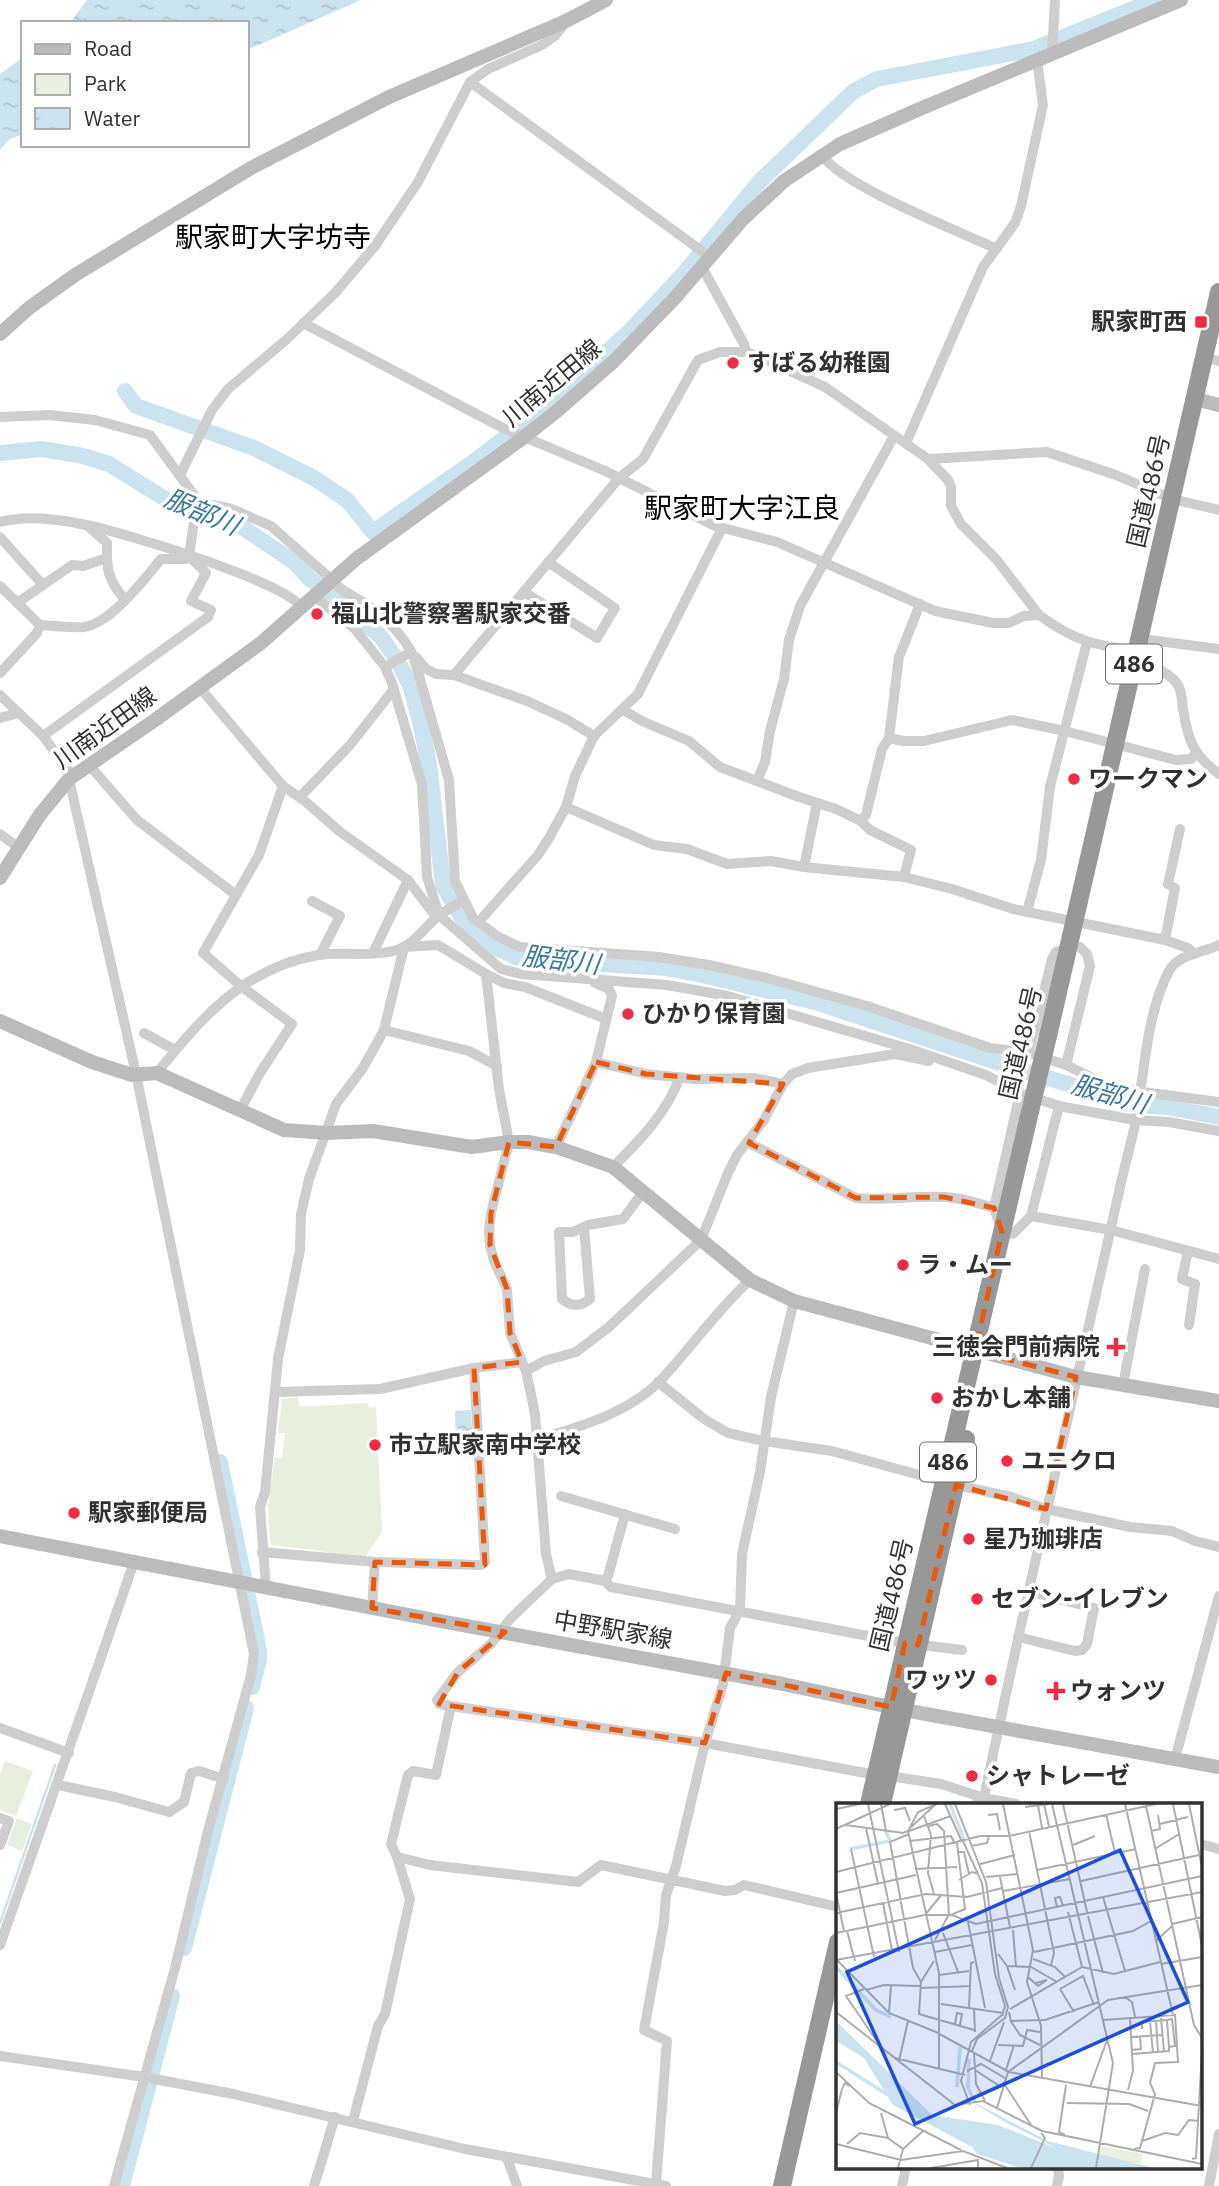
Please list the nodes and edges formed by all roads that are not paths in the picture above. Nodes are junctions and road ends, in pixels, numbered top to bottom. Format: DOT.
graph roads {
  1 [pos="606,0"];
  2 [pos="1055,0"];
  3 [pos="1181,0"];
  4 [pos="566,21"];
  5 [pos="1052,54"];
  6 [pos="1037,61"];
  7 [pos="470,82"];
  8 [pos="822,155"];
  9 [pos="997,249"];
  10 [pos="706,262"];
  11 [pos="1219,292"];
  12 [pos="303,323"];
  13 [pos="0,334"];
  14 [pos="746,352"];
  15 [pos="1218,354"];
  16 [pos="1207,402"];
  17 [pos="0,417"];
  18 [pos="894,436"];
  19 [pos="523,438"];
  20 [pos="905,443"];
  21 [pos="928,459"];
  22 [pos="180,475"];
  23 [pos="619,478"];
  24 [pos="1177,499"];
  25 [pos="199,503"];
  26 [pos="1219,510"];
  27 [pos="0,522"];
  28 [pos="87,525"];
  29 [pos="722,528"];
  30 [pos="0,537"];
  31 [pos="107,558"];
  32 [pos="189,558"];
  33 [pos="548,562"];
  34 [pos="825,562"];
  35 [pos="330,582"];
  36 [pos="42,584"];
  37 [pos="0,586"];
  38 [pos="524,592"];
  39 [pos="316,596"];
  40 [pos="125,600"];
  41 [pos="17,603"];
  42 [pos="920,604"];
  43 [pos="302,608"];
  44 [pos="1039,615"];
  45 [pos="40,625"];
  46 [pos="1087,642"];
  47 [pos="1219,649"];
  48 [pos="1144,652"];
  49 [pos="411,654"];
  50 [pos="387,666"];
  51 [pos="0,673"];
  52 [pos="454,675"];
  53 [pos="200,688"];
  54 [pos="394,688"];
  55 [pos="0,695"];
  56 [pos="623,710"];
  57 [pos="19,713"];
  58 [pos="0,718"];
  59 [pos="1065,731"];
  60 [pos="43,736"];
  61 [pos="594,736"];
  62 [pos="889,738"];
  63 [pos="1120,745"];
  64 [pos="1196,753"];
  65 [pos="89,765"];
  66 [pos="1219,774"];
  67 [pos="69,779"];
  68 [pos="757,781"];
  69 [pos="283,786"];
  70 [pos="300,797"];
  71 [pos="817,803"];
  72 [pos="566,807"];
  73 [pos="861,821"];
  74 [pos="1180,829"];
  75 [pos="0,834"];
  76 [pos="19,848"];
  77 [pos="804,867"];
  78 [pos="904,877"];
  79 [pos="0,878"];
  80 [pos="408,880"];
  81 [pos="236,895"];
  82 [pos="312,901"];
  83 [pos="463,901"];
  84 [pos="1027,912"];
  85 [pos="441,914"];
  86 [pos="483,916"];
  87 [pos="1079,923"];
  88 [pos="497,936"];
  89 [pos="1165,940"];
  90 [pos="1219,945"];
  91 [pos="404,947"];
  92 [pos="1074,948"];
  93 [pos="373,953"];
  94 [pos="1194,954"];
  95 [pos="320,955"];
  96 [pos="486,975"];
  97 [pos="584,979"];
  98 [pos="241,986"];
  99 [pos="606,1018"];
  100 [pos="0,1021"];
  101 [pos="384,1030"];
  102 [pos="144,1033"];
  103 [pos="175,1050"];
  104 [pos="1029,1053"];
  105 [pos="948,1061"];
  106 [pos="596,1062"];
  107 [pos="1066,1065"];
  108 [pos="497,1066"];
  109 [pos="157,1073"];
  110 [pos="136,1074"];
  111 [pos="680,1077"];
  112 [pos="783,1084"];
  113 [pos="1020,1093"];
  114 [pos="1139,1093"];
  115 [pos="1219,1102"];
  116 [pos="1059,1106"];
  117 [pos="240,1110"];
  118 [pos="1136,1120"];
  119 [pos="1219,1131"];
  120 [pos="327,1133"];
  121 [pos="509,1142"];
  122 [pos="748,1143"];
  123 [pos="556,1147"];
  124 [pos="613,1167"];
  125 [pos="643,1192"];
  126 [pos="994,1208"];
  127 [pos="1031,1216"];
  128 [pos="584,1227"];
  129 [pos="1111,1230"];
  130 [pos="1007,1233"];
  131 [pos="701,1240"];
  132 [pos="1188,1251"];
  133 [pos="1219,1259"];
  134 [pos="1145,1269"];
  135 [pos="750,1280"];
  136 [pos="794,1300"];
  137 [pos="1189,1325"];
  138 [pos="981,1352"];
  139 [pos="524,1367"];
  140 [pos="474,1368"];
  141 [pos="1076,1377"];
  142 [pos="658,1382"];
  143 [pos="1123,1385"];
  144 [pos="275,1392"];
  145 [pos="1219,1401"];
  146 [pos="538,1439"];
  147 [pos="764,1441"];
  148 [pos="950,1483"];
  149 [pos="561,1496"];
  150 [pos="1045,1509"];
  151 [pos="625,1514"];
  152 [pos="675,1529"];
  153 [pos="0,1536"];
  154 [pos="1219,1546"];
  155 [pos="262,1552"];
  156 [pos="134,1562"];
  157 [pos="375,1562"];
  158 [pos="552,1579"];
  159 [pos="605,1581"];
  160 [pos="244,1583"];
  161 [pos="266,1588"];
  162 [pos="1028,1591"];
  163 [pos="1219,1596"];
  164 [pos="372,1608"];
  165 [pos="740,1610"];
  166 [pos="501,1632"];
  167 [pos="1018,1637"];
  168 [pos="912,1644"];
  169 [pos="962,1650"];
  170 [pos="725,1673"];
  171 [pos="451,1706"];
  172 [pos="898,1709"];
  173 [pos="999,1726"];
  174 [pos="0,1728"];
  175 [pos="705,1743"];
  176 [pos="69,1753"];
  177 [pos="1175,1759"];
  178 [pos="1219,1767"];
  179 [pos="883,1775"];
  180 [pos="224,1779"];
  181 [pos="58,1786"];
  182 [pos="980,1801"];
  183 [pos="869,1803"];
  184 [pos="882,1803"];
  185 [pos="1004,1803"];
  186 [pos="0,1818"];
  187 [pos="0,1845"];
  188 [pos="1202,1845"];
  189 [pos="1219,1849"];
  190 [pos="397,1857"];
  191 [pos="671,1878"];
  192 [pos="836,1907"];
  193 [pos="0,1945"];
  194 [pos="836,1951"];
  195 [pos="836,2002"];
  196 [pos="0,2056"];
  197 [pos="144,2077"];
  198 [pos="335,2117"];
  199 [pos="353,2121"];
  200 [pos="1218,2141"];
  201 [pos="507,2158"];
  202 [pos="906,2168"];
  203 [pos="1058,2168"];
  204 [pos="1216,2168"];
  205 [pos="661,2185"];
  206 [pos="114,2186"];
  207 [pos="314,2186"];
  208 [pos="517,2186"];
  209 [pos="782,2186"];
  210 [pos="794,2186"];
  211 [pos="902,2186"];
  212 [pos="1057,2186"];
  213 [pos="1209,2186"];
  1 -- 4 [label="main road"];
  2 -- 5 [label="street"];
  3 -- 5 [label="main road, 川南近田線"];
  4 -- 7 [label="street"];
  4 -- 13 [label="main road"];
  5 -- 6 [label="main road, 川南近田線"];
  6 -- 8 [label="main road, 川南近田線"];
  6 -- 9 [label="street"];
  7 -- 10 [label="street"];
  7 -- 12 [label="street"];
  8 -- 9 [label="street"];
  8 -- 10 [label="main road, 川南近田線"];
  9 -- 20 [label="street"];
  10 -- 14 [label="street"];
  10 -- 19 [label="main road, 川南近田線"];
  11 -- 16 [label="highway, 国道486号 / 486"];
  12 -- 19 [label="street"];
  12 -- 22 [label="street"];
  14 -- 18 [label="street"];
  14 -- 23 [label="street"];
  15 -- 16 [label="highway, 国道486号 / 486"];
  16 -- 24 [label="highway, 国道486号 / 486"];
  17 -- 22 [label="street"];
  18 -- 20 [label="street"];
  18 -- 34 [label="street"];
  19 -- 23 [label="street"];
  19 -- 35 [label="main road, 川南近田線"];
  20 -- 21 [label="street"];
  21 -- 24 [label="street"];
  21 -- 44 [label="street"];
  22 -- 25 [label="street"];
  23 -- 29 [label="street"];
  23 -- 33 [label="street"];
  24 -- 26 [label="street"];
  24 -- 48 [label="highway, 国道486号 / 486"];
  25 -- 32 [label="street"];
  25 -- 35 [label="street"];
  27 -- 28 [label="street"];
  28 -- 31 [label="street"];
  28 -- 32 [label="street"];
  29 -- 34 [label="street"];
  29 -- 56 [label="street"];
  30 -- 36 [label="street"];
  31 -- 36 [label="street"];
  31 -- 40 [label="street"];
  32 -- 40 [label="street"];
  32 -- 43 [label="street"];
  32 -- 60 [label="street"];
  33 -- 38 [label="street"];
  33 -- 38 [label="street"];
  34 -- 42 [label="street"];
  34 -- 68 [label="street"];
  35 -- 39 [label="main road, 川南近田線"];
  35 -- 49 [label="street"];
  36 -- 41 [label="street"];
  37 -- 41 [label="street"];
  38 -- 52 [label="street"];
  39 -- 43 [label="main road, 川南近田線"];
  39 -- 50 [label="street"];
  40 -- 45 [label="street"];
  41 -- 45 [label="street"];
  42 -- 44 [label="street"];
  42 -- 62 [label="street"];
  43 -- 53 [label="main road, 川南近田線"];
  44 -- 46 [label="street"];
  45 -- 51 [label="street"];
  46 -- 48 [label="street"];
  46 -- 59 [label="street"];
  47 -- 48 [label="street"];
  48 -- 63 [label="highway, 国道486号 / 486"];
  48 -- 64 [label="street"];
  49 -- 50 [label="street"];
  49 -- 52 [label="street"];
  49 -- 83 [label="street"];
  50 -- 54 [label="street"];
  52 -- 61 [label="street"];
  53 -- 65 [label="main road, 川南近田線"];
  53 -- 69 [label="street"];
  54 -- 70 [label="street"];
  54 -- 85 [label="street"];
  55 -- 57 [label="street"];
  56 -- 61 [label="street"];
  56 -- 68 [label="street"];
  57 -- 58 [label="street"];
  57 -- 60 [label="street"];
  59 -- 62 [label="street"];
  59 -- 63 [label="street"];
  59 -- 84 [label="street"];
  60 -- 67 [label="street"];
  61 -- 72 [label="street"];
  62 -- 73 [label="street"];
  63 -- 64 [label="street"];
  63 -- 87 [label="highway, 国道486号 / 486"];
  64 -- 66 [label="street"];
  65 -- 67 [label="main road, 川南近田線"];
  65 -- 81 [label="street"];
  67 -- 76 [label="main road, 川南近田線"];
  67 -- 110 [label="street"];
  68 -- 71 [label="street"];
  69 -- 70 [label="street"];
  69 -- 81 [label="street"];
  70 -- 80 [label="street"];
  71 -- 73 [label="street"];
  71 -- 77 [label="street"];
  72 -- 77 [label="street"];
  72 -- 86 [label="street"];
  73 -- 78 [label="street"];
  74 -- 89 [label="street"];
  75 -- 76 [label="street"];
  76 -- 79 [label="main road, 川南近田線"];
  77 -- 78 [label="street"];
  78 -- 84 [label="street"];
  80 -- 85 [label="street"];
  80 -- 93 [label="street"];
  81 -- 98 [label="street"];
  82 -- 95 [label="street"];
  83 -- 85 [label="street"];
  83 -- 86 [label="street"];
  83 -- 88 [label="street"];
  84 -- 87 [label="street"];
  85 -- 91 [label="street"];
  85 -- 97 [label="street"];
  86 -- 88 [label="street"];
  87 -- 89 [label="street"];
  87 -- 92 [label="highway, 国道486号 / 486"];
  88 -- 104 [label="street"];
  89 -- 94 [label="street"];
  90 -- 94 [label="street"];
  91 -- 93 [label="street"];
  91 -- 96 [label="street"];
  91 -- 101 [label="street"];
  92 -- 104 [label="street"];
  92 -- 107 [label="street"];
  92 -- 130 [label="highway, 国道486号 / 486"];
  93 -- 95 [label="street"];
  94 -- 114 [label="street"];
  95 -- 98 [label="street"];
  96 -- 99 [label="street"];
  96 -- 108 [label="street"];
  97 -- 99 [label="street"];
  97 -- 105 [label="street"];
  98 -- 103 [label="street"];
  98 -- 117 [label="street"];
  99 -- 106 [label="street"];
  100 -- 110 [label="main road"];
  101 -- 108 [label="street"];
  101 -- 120 [label="street"];
  102 -- 103 [label="street"];
  103 -- 109 [label="street"];
  104 -- 107 [label="street"];
  105 -- 112 [label="street"];
  105 -- 113 [label="street"];
  106 -- 111 [label="street"];
  106 -- 123 [label="street"];
  107 -- 114 [label="street"];
  108 -- 121 [label="street"];
  109 -- 110 [label="main road"];
  109 -- 117 [label="main road"];
  110 -- 160 [label="street"];
  111 -- 112 [label="street"];
  111 -- 124 [label="street"];
  112 -- 122 [label="street"];
  113 -- 116 [label="street"];
  113 -- 126 [label="street"];
  114 -- 115 [label="street"];
  114 -- 118 [label="street"];
  116 -- 118 [label="street"];
  116 -- 127 [label="street"];
  117 -- 120 [label="main road"];
  118 -- 119 [label="street"];
  118 -- 129 [label="street"];
  120 -- 121 [label="main road"];
  120 -- 144 [label="street"];
  121 -- 123 [label="main road"];
  121 -- 139 [label="street"];
  122 -- 126 [label="street"];
  122 -- 131 [label="street"];
  123 -- 124 [label="main road"];
  124 -- 125 [label="main road"];
  125 -- 128 [label="street"];
  125 -- 131 [label="main road"];
  126 -- 130 [label="street"];
  127 -- 129 [label="street"];
  127 -- 130 [label="street"];
  128 -- 128 [label="street"];
  129 -- 132 [label="street"];
  129 -- 141 [label="street"];
  130 -- 138 [label="highway, 国道486号 / 486"];
  131 -- 135 [label="main road"];
  131 -- 139 [label="street"];
  132 -- 133 [label="street"];
  132 -- 137 [label="street"];
  134 -- 143 [label="street"];
  135 -- 136 [label="main road"];
  135 -- 142 [label="street"];
  136 -- 138 [label="main road"];
  136 -- 147 [label="street"];
  138 -- 141 [label="main road"];
  138 -- 148 [label="highway, 国道486号 / 486"];
  139 -- 140 [label="street"];
  139 -- 146 [label="street"];
  140 -- 144 [label="street"];
  140 -- 157 [label="street"];
  141 -- 143 [label="main road"];
  141 -- 150 [label="street"];
  142 -- 146 [label="street"];
  142 -- 147 [label="street"];
  143 -- 145 [label="main road"];
  144 -- 155 [label="street"];
  146 -- 158 [label="street"];
  147 -- 148 [label="street"];
  147 -- 165 [label="street"];
  148 -- 150 [label="street"];
  148 -- 168 [label="highway, 国道486号 / 486"];
  149 -- 151 [label="street"];
  150 -- 154 [label="street"];
  150 -- 162 [label="street"];
  151 -- 152 [label="street"];
  151 -- 159 [label="street"];
  153 -- 156 [label="main road, 中野駅家線"];
  155 -- 157 [label="street"];
  155 -- 161 [label="street"];
  156 -- 160 [label="main road, 中野駅家線"];
  156 -- 176 [label="street"];
  157 -- 164 [label="street"];
  158 -- 159 [label="street"];
  158 -- 166 [label="street"];
  159 -- 165 [label="street"];
  160 -- 161 [label="main road, 中野駅家線"];
  160 -- 180 [label="street"];
  161 -- 164 [label="main road, 中野駅家線"];
  162 -- 167 [label="street"];
  162 -- 167 [label="street"];
  163 -- 177 [label="street"];
  164 -- 166 [label="main road, 中野駅家線"];
  165 -- 168 [label="street"];
  165 -- 170 [label="street"];
  166 -- 170 [label="main road, 中野駅家線"];
  166 -- 171 [label="street"];
  167 -- 173 [label="street"];
  168 -- 169 [label="street"];
  168 -- 172 [label="highway, 国道486号 / 486"];
  170 -- 172 [label="main road, 中野駅家線"];
  170 -- 175 [label="street"];
  171 -- 175 [label="street"];
  171 -- 190 [label="street"];
  172 -- 173 [label="main road, 中野駅家線"];
  172 -- 179 [label="highway, 国道486号 / 486"];
  173 -- 177 [label="main road, 中野駅家線"];
  173 -- 182 [label="street"];
  174 -- 176 [label="street"];
  175 -- 179 [label="street"];
  175 -- 191 [label="street"];
  176 -- 181 [label="street"];
  177 -- 178 [label="main road, 中野駅家線"];
  179 -- 182 [label="street"];
  179 -- 183 [label="highway, 国道486号 / 486"];
  179 -- 184 [label="highway, 国道486号 / 486"];
  180 -- 181 [label="street"];
  180 -- 197 [label="street"];
  181 -- 193 [label="street"];
  182 -- 185 [label="street"];
  186 -- 187 [label="street"];
  188 -- 189 [label="street"];
  190 -- 191 [label="street"];
  190 -- 199 [label="street"];
  191 -- 192 [label="street"];
  191 -- 205 [label="street"];
  194 -- 209 [label="highway"];
  195 -- 210 [label="highway"];
  196 -- 197 [label="street"];
  197 -- 198 [label="street"];
  197 -- 206 [label="street"];
  198 -- 199 [label="street"];
  198 -- 207 [label="street"];
  199 -- 201 [label="street"];
  200 -- 204 [label="street"];
  201 -- 205 [label="street"];
  201 -- 208 [label="street"];
  202 -- 211 [label="street"];
  203 -- 212 [label="street"];
  204 -- 213 [label="street"];
}
